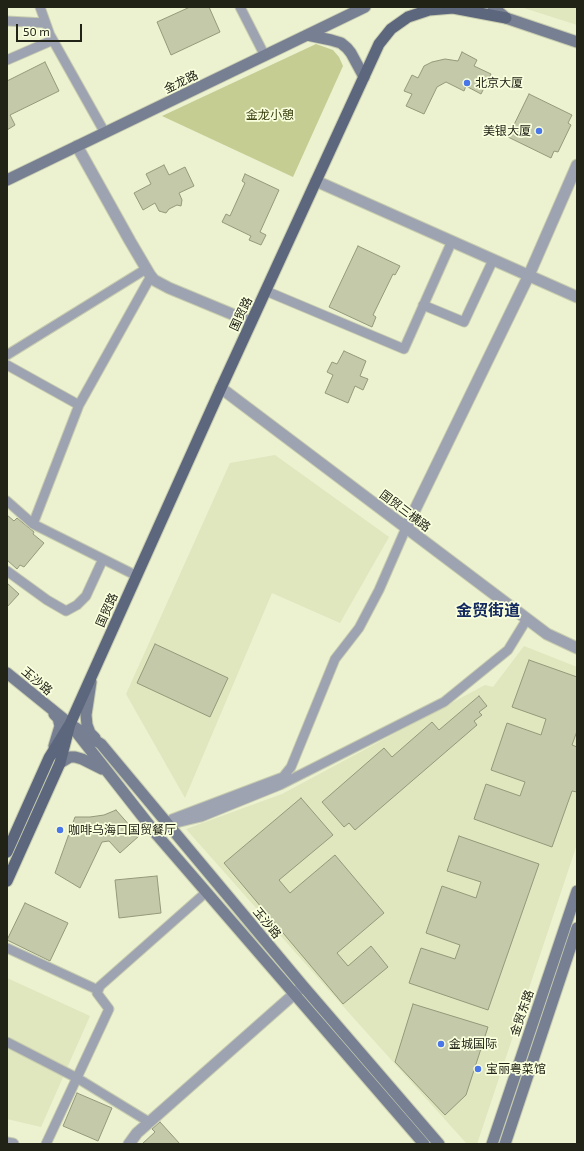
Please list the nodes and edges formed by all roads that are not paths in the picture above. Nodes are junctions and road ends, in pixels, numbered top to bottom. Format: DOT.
graph roads {
  1 [pos="40,7"];
  2 [pos="240,7"];
  3 [pos="365,7"];
  4 [pos="493,7"];
  5 [pos="506,18"];
  6 [pos="7,21"];
  7 [pos="46,23"];
  8 [pos="307,36"];
  9 [pos="53,40"];
  10 [pos="577,42"];
  11 [pos="265,56"];
  12 [pos="7,60"];
  13 [pos="364,77"];
  14 [pos="105,133"];
  15 [pos="78,146"];
  16 [pos="577,164"];
  17 [pos="7,180"];
  18 [pos="316,181"];
  19 [pos="452,241"];
  20 [pos="493,260"];
  21 [pos="148,272"];
  22 [pos="529,276"];
  23 [pos="266,291"];
  24 [pos="577,297"];
  25 [pos="423,305"];
  26 [pos="251,322"];
  27 [pos="7,355"];
  28 [pos="7,365"];
  29 [pos="221,388"];
  30 [pos="79,405"];
  31 [pos="7,501"];
  32 [pos="33,524"];
  33 [pos="406,528"];
  34 [pos="104,559"];
  35 [pos="7,571"];
  36 [pos="137,576"];
  37 [pos="527,619"];
  38 [pos="577,648"];
  39 [pos="7,673"];
  40 [pos="92,675"];
  41 [pos="50,709"];
  42 [pos="70,724"];
  43 [pos="101,744"];
  44 [pos="50,758"];
  45 [pos="60,763"];
  46 [pos="108,773"];
  47 [pos="167,824"];
  48 [pos="7,852"];
  49 [pos="7,881"];
  50 [pos="577,891"];
  51 [pos="203,895"];
  52 [pos="577,928"];
  53 [pos="7,948"];
  54 [pos="303,986"];
  55 [pos="98,990"];
  56 [pos="294,994"];
  57 [pos="7,1042"];
  58 [pos="77,1078"];
  59 [pos="149,1122"];
  60 [pos="7,1143"];
  61 [pos="14,1144"];
  62 [pos="46,1144"];
  63 [pos="129,1144"];
  64 [pos="424,1144"];
  65 [pos="439,1144"];
  66 [pos="492,1144"];
  67 [pos="505,1144"];
  1 -- 7 [label="street"];
  2 -- 11 [label="street"];
  3 -- 8 [label="main road, 金龙路"];
  4 -- 5 [label="main road"];
  5 -- 10 [label="main road"];
  5 -- 13 [label="main road, 国贸路"];
  6 -- 7 [label="street"];
  7 -- 9 [label="street"];
  8 -- 11 [label="main road, 金龙路"];
  8 -- 13 [label="main road"];
  9 -- 12 [label="street"];
  9 -- 14 [label="street"];
  11 -- 14 [label="main road, 金龙路"];
  13 -- 18 [label="main road, 国贸路"];
  14 -- 15 [label="main road, 金龙路"];
  15 -- 17 [label="main road, 金龙路"];
  15 -- 21 [label="street"];
  16 -- 22 [label="street"];
  18 -- 19 [label="street"];
  18 -- 23 [label="main road, 国贸路"];
  19 -- 20 [label="street"];
  19 -- 25 [label="street"];
  20 -- 22 [label="street"];
  20 -- 25 [label="street"];
  21 -- 26 [label="street"];
  21 -- 27 [label="street"];
  21 -- 30 [label="street"];
  22 -- 24 [label="street"];
  22 -- 33 [label="street"];
  23 -- 25 [label="street"];
  23 -- 26 [label="main road, 国贸路"];
  26 -- 29 [label="main road, 国贸路"];
  28 -- 30 [label="street"];
  29 -- 33 [label="street, 国贸三横路"];
  29 -- 36 [label="main road, 国贸路"];
  30 -- 32 [label="street"];
  31 -- 32 [label="street"];
  32 -- 34 [label="street"];
  33 -- 37 [label="street, 国贸三横路"];
  33 -- 47 [label="street"];
  34 -- 35 [label="street"];
  34 -- 36 [label="street"];
  36 -- 40 [label="main road, 国贸路"];
  37 -- 38 [label="street, 国贸三横路"];
  37 -- 47 [label="street"];
  39 -- 41 [label="main road, 玉沙路"];
  40 -- 42 [label="main road, 国贸路"];
  40 -- 43 [label="main road"];
  41 -- 42 [label="main road, 玉沙路"];
  41 -- 44 [label="main road"];
  42 -- 43 [label="main road, 玉沙路"];
  42 -- 44 [label="main road, 国贸路"];
  42 -- 45 [label="main road, 国贸路"];
  42 -- 46 [label="main road, 玉沙路"];
  43 -- 47 [label="main road, 玉沙路"];
  44 -- 48 [label="main road, 国贸路"];
  45 -- 46 [label="main road"];
  45 -- 49 [label="main road, 国贸路"];
  46 -- 56 [label="main road, 玉沙路"];
  47 -- 54 [label="main road, 玉沙路"];
  50 -- 66 [label="main road, 金贸东路"];
  51 -- 55 [label="street"];
  52 -- 67 [label="main road, 金贸东路"];
  53 -- 55 [label="street"];
  54 -- 56 [label="street"];
  54 -- 65 [label="main road, 玉沙路"];
  55 -- 58 [label="street"];
  56 -- 59 [label="street"];
  56 -- 64 [label="main road, 玉沙路"];
  57 -- 58 [label="street"];
  58 -- 59 [label="street"];
  58 -- 62 [label="street"];
  59 -- 63 [label="street"];
  60 -- 61 [label="street"];
}
